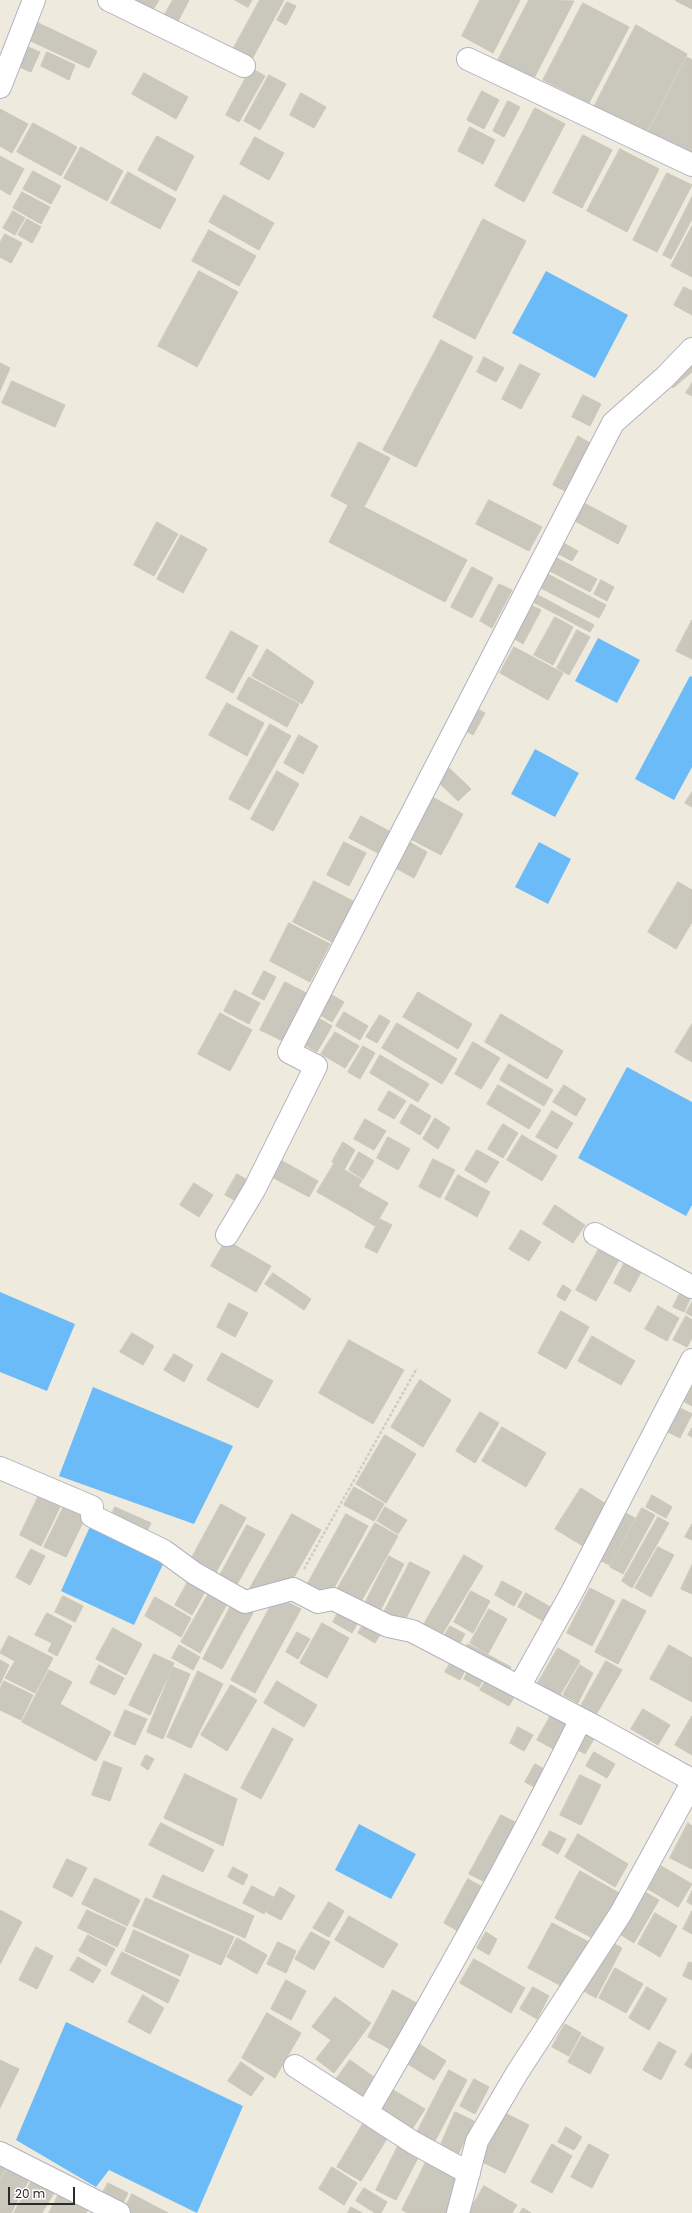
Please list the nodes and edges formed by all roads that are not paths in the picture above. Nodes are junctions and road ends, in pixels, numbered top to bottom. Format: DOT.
graph roads {
  1 [pos="34,0"];
  2 [pos="109,0"];
  3 [pos="468,59"];
  4 [pos="244,66"];
  5 [pos="0,88"];
  6 [pos="692,165"];
  7 [pos="692,349"];
  8 [pos="595,1234"];
  9 [pos="227,1235"];
  10 [pos="692,1287"];
  11 [pos="692,1360"];
  12 [pos="0,1468"];
  13 [pos="518,1687"];
  14 [pos="581,1719"];
  15 [pos="692,1782"];
  16 [pos="295,2066"];
  17 [pos="367,2112"];
  18 [pos="0,2153"];
  19 [pos="469,2173"];
  20 [pos="118,2213"];
  21 [pos="458,2213"];
  1 -- 5 [label="street"];
  2 -- 4 [label="street"];
  3 -- 6 [label="street"];
  7 -- 9 [label="street"];
  8 -- 10 [label="street"];
  11 -- 13 [label="street"];
  12 -- 13 [label="street"];
  13 -- 14 [label="street"];
  14 -- 15 [label="street"];
  14 -- 17 [label="street"];
  15 -- 19 [label="street"];
  16 -- 17 [label="street"];
  17 -- 19 [label="street"];
  18 -- 20 [label="street"];
  19 -- 21 [label="street"];
}
